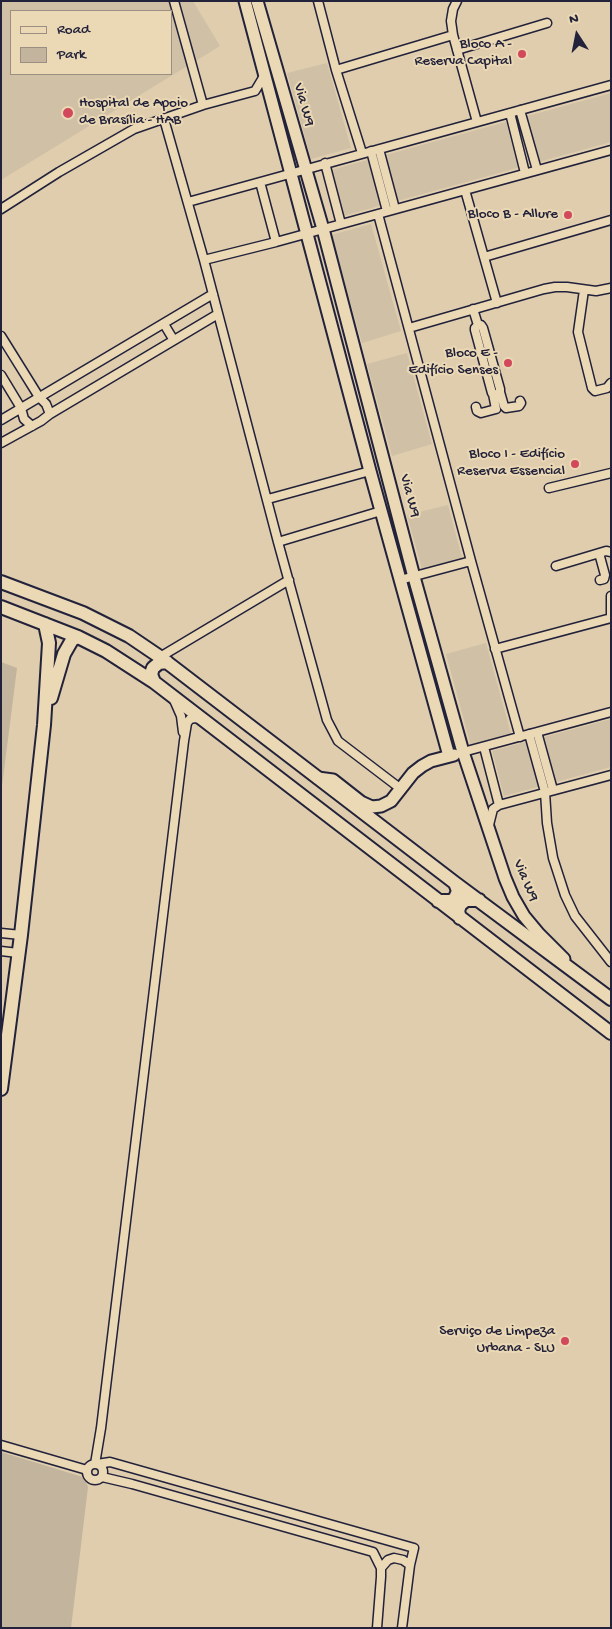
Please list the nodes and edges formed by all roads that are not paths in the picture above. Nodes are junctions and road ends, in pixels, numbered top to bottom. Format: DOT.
graph roads {
  1 [pos="174,1"];
  2 [pos="244,1"];
  3 [pos="257,1"];
  4 [pos="318,1"];
  5 [pos="457,1"];
  6 [pos="547,23"];
  7 [pos="453,35"];
  8 [pos="457,50"];
  9 [pos="336,70"];
  10 [pos="264,76"];
  11 [pos="611,85"];
  12 [pos="255,91"];
  13 [pos="270,98"];
  14 [pos="203,105"];
  15 [pos="520,110"];
  16 [pos="510,113"];
  17 [pos="164,119"];
  18 [pos="477,122"];
  19 [pos="375,150"];
  20 [pos="611,150"];
  21 [pos="362,153"];
  22 [pos="325,163"];
  23 [pos="306,169"];
  24 [pos="537,170"];
  25 [pos="290,173"];
  26 [pos="525,173"];
  27 [pos="260,182"];
  28 [pos="466,190"];
  29 [pos="188,202"];
  30 [pos="1,209"];
  31 [pos="391,210"];
  32 [pos="378,214"];
  33 [pos="611,220"];
  34 [pos="341,224"];
  35 [pos="323,229"];
  36 [pos="306,233"];
  37 [pos="276,242"];
  38 [pos="484,257"];
  39 [pos="204,260"];
  40 [pos="611,288"];
  41 [pos="584,290"];
  42 [pos="213,294"];
  43 [pos="496,303"];
  44 [pos="473,309"];
  45 [pos="218,314"];
  46 [pos="164,324"];
  47 [pos="409,328"];
  48 [pos="1,336"];
  49 [pos="173,339"];
  50 [pos="1,375"];
  51 [pos="611,383"];
  52 [pos="497,393"];
  53 [pos="39,397"];
  54 [pos="520,401"];
  55 [pos="21,408"];
  56 [pos="476,408"];
  57 [pos="50,414"];
  58 [pos="1,420"];
  59 [pos="32,426"];
  60 [pos="1,443"];
  61 [pos="370,471"];
  62 [pos="611,473"];
  63 [pos="549,488"];
  64 [pos="268,499"];
  65 [pos="381,511"];
  66 [pos="401,525"];
  67 [pos="386,530"];
  68 [pos="278,542"];
  69 [pos="611,552"];
  70 [pos="599,553"];
  71 [pos="471,561"];
  72 [pos="556,566"];
  73 [pos="414,577"];
  74 [pos="289,580"];
  75 [pos="400,580"];
  76 [pos="600,580"];
  77 [pos="1,582"];
  78 [pos="611,596"];
  79 [pos="1,608"];
  80 [pos="424,610"];
  81 [pos="409,612"];
  82 [pos="611,618"];
  83 [pos="45,624"];
  84 [pos="78,637"];
  85 [pos="495,649"];
  86 [pos="163,659"];
  87 [pos="154,682"];
  88 [pos="172,696"];
  89 [pos="611,712"];
  90 [pos="201,718"];
  91 [pos="44,725"];
  92 [pos="533,733"];
  93 [pos="520,737"];
  94 [pos="184,742"];
  95 [pos="484,747"];
  96 [pos="463,752"];
  97 [pos="449,756"];
  98 [pos="611,775"];
  99 [pos="318,778"];
  100 [pos="400,789"];
  101 [pos="549,791"];
  102 [pos="499,804"];
  103 [pos="488,829"];
  104 [pos="455,883"];
  105 [pos="479,900"];
  106 [pos="438,901"];
  107 [pos="460,918"];
  108 [pos="1,933"];
  109 [pos="21,935"];
  110 [pos="1,951"];
  111 [pos="18,953"];
  112 [pos="611,962"];
  113 [pos="580,974"];
  114 [pos="611,999"];
  115 [pos="611,1033"];
  116 [pos="1,1089"];
  117 [pos="1,1445"];
  118 [pos="96,1464"];
  119 [pos="87,1470"];
  120 [pos="139,1470"];
  121 [pos="102,1478"];
  122 [pos="132,1484"];
  123 [pos="381,1538"];
  124 [pos="373,1552"];
  125 [pos="410,1565"];
  126 [pos="381,1568"];
  127 [pos="377,1628"];
  128 [pos="402,1628"];
  1 -- 14 [label="street"];
  2 -- 10 [label="street, Via W9"];
  3 -- 23 [label="street, Via W9"];
  4 -- 9 [label="street"];
  5 -- 7 [label="street"];
  6 -- 8 [label="street"];
  7 -- 8 [label="street"];
  7 -- 9 [label="street"];
  8 -- 18 [label="street"];
  9 -- 21 [label="street"];
  10 -- 12 [label="street"];
  10 -- 13 [label="street, Via W9"];
  11 -- 15 [label="street"];
  12 -- 13 [label="street"];
  12 -- 14 [label="street"];
  13 -- 25 [label="street, Via W9"];
  14 -- 17 [label="street"];
  15 -- 16 [label="street"];
  15 -- 24 [label="street"];
  16 -- 18 [label="street"];
  16 -- 26 [label="street"];
  17 -- 29 [label="street"];
  17 -- 30 [label="street"];
  18 -- 19 [label="street"];
  19 -- 21 [label="street"];
  19 -- 31 [label="street"];
  20 -- 24 [label="street"];
  21 -- 22 [label="street"];
  22 -- 23 [label="street"];
  22 -- 34 [label="street"];
  23 -- 25 [label="street"];
  23 -- 35 [label="street, Via W9"];
  24 -- 26 [label="street"];
  25 -- 27 [label="street"];
  25 -- 36 [label="street, Via W9"];
  26 -- 28 [label="street"];
  27 -- 29 [label="street"];
  27 -- 37 [label="street"];
  28 -- 31 [label="street"];
  28 -- 38 [label="street"];
  29 -- 39 [label="street"];
  31 -- 32 [label="street"];
  32 -- 34 [label="street"];
  32 -- 47 [label="street"];
  33 -- 38 [label="street"];
  34 -- 35 [label="street"];
  35 -- 36 [label="street"];
  35 -- 66 [label="street, Via W9"];
  36 -- 37 [label="street"];
  36 -- 61 [label="street, Via W9"];
  37 -- 39 [label="street"];
  38 -- 43 [label="street"];
  39 -- 42 [label="street"];
  40 -- 41 [label="street"];
  41 -- 43 [label="street"];
  41 -- 51 [label="street"];
  42 -- 45 [label="street"];
  42 -- 46 [label="street"];
  43 -- 44 [label="street"];
  44 -- 47 [label="street"];
  44 -- 52 [label="street"];
  45 -- 49 [label="street"];
  45 -- 64 [label="street"];
  46 -- 49 [label="street"];
  46 -- 53 [label="street"];
  47 -- 71 [label="street"];
  48 -- 53 [label="street"];
  49 -- 57 [label="street"];
  50 -- 55 [label="street"];
  52 -- 54 [label="street"];
  52 -- 56 [label="street"];
  53 -- 55 [label="street"];
  53 -- 57 [label="street"];
  55 -- 58 [label="street"];
  55 -- 59 [label="street"];
  57 -- 59 [label="street"];
  59 -- 60 [label="street"];
  61 -- 64 [label="street"];
  61 -- 65 [label="street, Via W9"];
  62 -- 63 [label="street"];
  64 -- 68 [label="street"];
  65 -- 67 [label="street, Via W9"];
  65 -- 68 [label="street"];
  66 -- 67 [label="street"];
  66 -- 73 [label="street, Via W9"];
  67 -- 75 [label="street, Via W9"];
  68 -- 74 [label="street"];
  69 -- 70 [label="street"];
  70 -- 72 [label="street"];
  70 -- 76 [label="street"];
  71 -- 73 [label="street"];
  71 -- 85 [label="street"];
  73 -- 75 [label="street"];
  73 -- 80 [label="street, Via W9"];
  74 -- 86 [label="street"];
  74 -- 100 [label="street"];
  75 -- 81 [label="street, Via W9"];
  77 -- 86 [label="main road"];
  78 -- 82 [label="street"];
  79 -- 83 [label="main road"];
  80 -- 81 [label="street"];
  80 -- 96 [label="street, Via W9"];
  81 -- 97 [label="street, Via W9"];
  82 -- 85 [label="street"];
  83 -- 84 [label="main road"];
  83 -- 91 [label="main road"];
  84 -- 87 [label="main road"];
  84 -- 91 [label="main road"];
  85 -- 93 [label="street"];
  86 -- 87 [label="main road"];
  86 -- 99 [label="main road"];
  87 -- 88 [label="main road"];
  88 -- 90 [label="main road"];
  88 -- 94 [label="street"];
  89 -- 92 [label="street"];
  90 -- 94 [label="street"];
  90 -- 106 [label="main road"];
  91 -- 109 [label="main road"];
  92 -- 93 [label="street"];
  92 -- 101 [label="street"];
  93 -- 95 [label="street"];
  94 -- 118 [label="street"];
  95 -- 96 [label="street"];
  95 -- 102 [label="street"];
  96 -- 97 [label="street"];
  96 -- 103 [label="street, Via W9"];
  97 -- 100 [label="street"];
  98 -- 101 [label="street"];
  99 -- 100 [label="street"];
  99 -- 104 [label="main road"];
  101 -- 102 [label="street"];
  101 -- 112 [label="street"];
  102 -- 103 [label="street"];
  103 -- 113 [label="street, Via W9"];
  104 -- 105 [label="main road"];
  104 -- 106 [label="main road"];
  105 -- 107 [label="main road"];
  105 -- 113 [label="main road"];
  106 -- 107 [label="main road"];
  107 -- 115 [label="main road"];
  108 -- 109 [label="street"];
  109 -- 111 [label="main road"];
  110 -- 111 [label="street"];
  111 -- 116 [label="main road"];
  113 -- 114 [label="main road"];
  117 -- 119 [label="street"];
  118 -- 119 [label="street"];
  118 -- 120 [label="street"];
  118 -- 121 [label="street"];
  119 -- 121 [label="street"];
  120 -- 122 [label="street"];
  120 -- 123 [label="street"];
  121 -- 122 [label="street"];
  122 -- 124 [label="street"];
  123 -- 124 [label="street"];
  123 -- 125 [label="street"];
  124 -- 126 [label="street"];
  125 -- 126 [label="street"];
  125 -- 128 [label="street"];
  126 -- 127 [label="street"];
}
